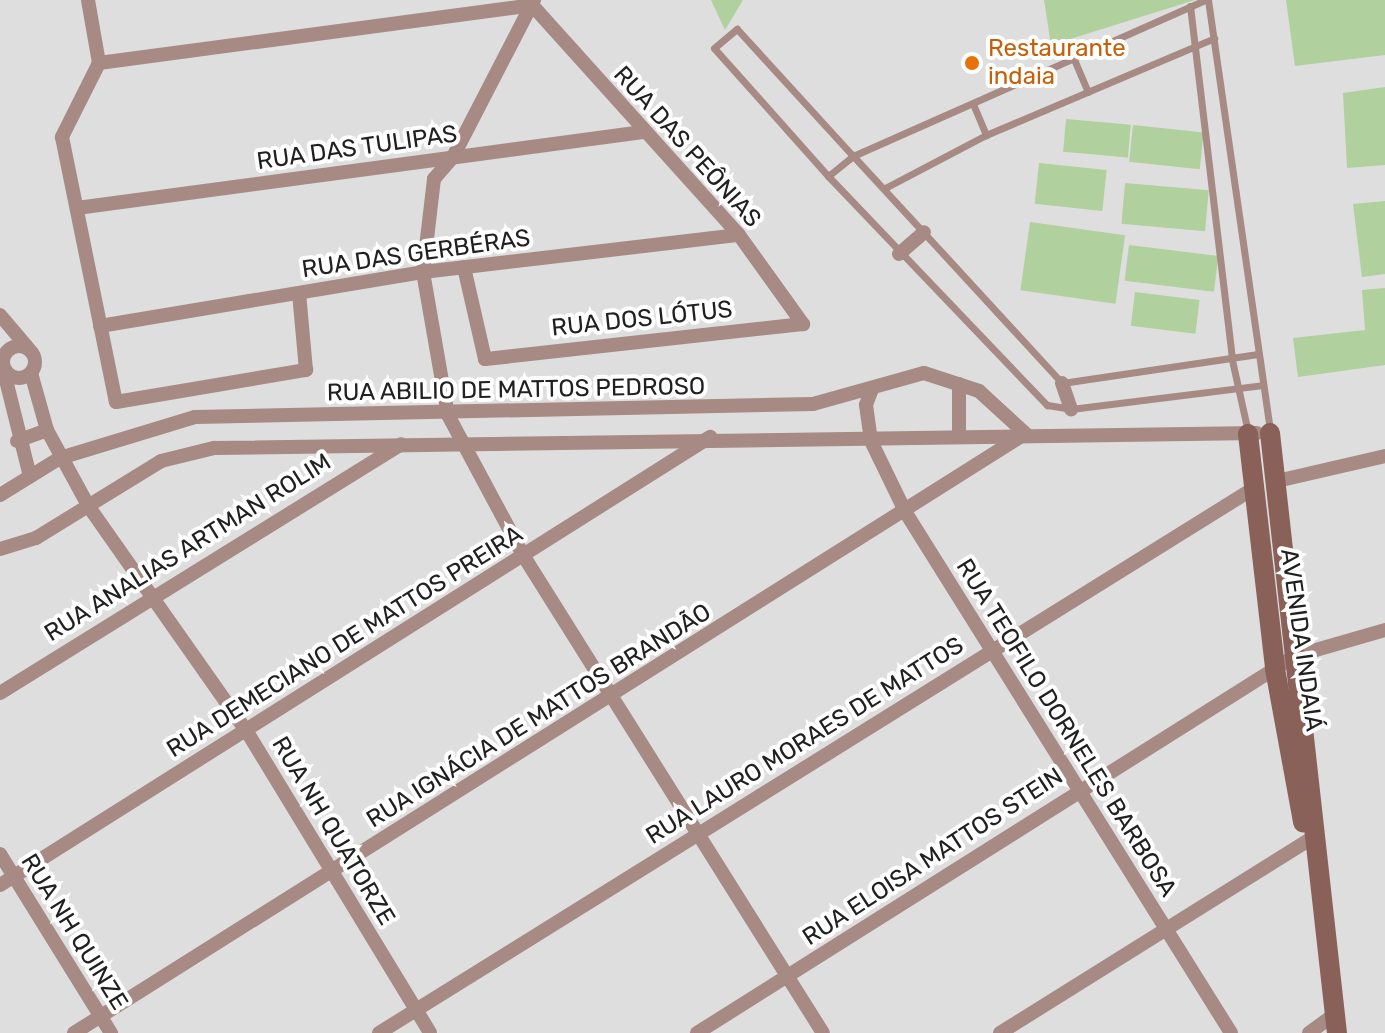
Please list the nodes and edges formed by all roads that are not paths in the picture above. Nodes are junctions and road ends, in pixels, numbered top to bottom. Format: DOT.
graph roads {
  1 [pos="88,0"];
  2 [pos="1207,0"];
  3 [pos="533,2"];
  4 [pos="1190,6"];
  5 [pos="1214,38"];
  6 [pos="1197,45"];
  7 [pos="1073,57"];
  8 [pos="99,63"];
  9 [pos="1088,92"];
  10 [pos="973,104"];
  11 [pos="643,132"];
  12 [pos="986,135"];
  13 [pos="853,156"];
  14 [pos="453,157"];
  15 [pos="828,176"];
  16 [pos="885,188"];
  17 [pos="77,208"];
  18 [pos="924,232"];
  19 [pos="739,235"];
  20 [pos="899,254"];
  21 [pos="464,267"];
  22 [pos="420,273"];
  23 [pos="299,293"];
  24 [pos="0,315"];
  25 [pos="803,324"];
  26 [pos="100,326"];
  27 [pos="31,351"];
  28 [pos="1258,354"];
  29 [pos="1232,360"];
  30 [pos="2,362"];
  31 [pos="31,373"];
  32 [pos="1062,383"];
  33 [pos="959,384"];
  34 [pos="1263,385"];
  35 [pos="872,389"];
  36 [pos="1238,391"];
  37 [pos="1071,409"];
  38 [pos="446,415"];
  39 [pos="47,430"];
  40 [pos="1270,433"];
  41 [pos="959,434"];
  42 [pos="1026,434"];
  43 [pos="1248,434"];
  44 [pos="713,436"];
  45 [pos="17,441"];
  46 [pos="871,441"];
  47 [pos="401,443"];
  48 [pos="462,446"];
  49 [pos="1385,456"];
  50 [pos="60,458"];
  51 [pos="29,472"];
  52 [pos="1277,481"];
  53 [pos="1256,487"];
  54 [pos="0,495"];
  55 [pos="89,507"];
  56 [pos="906,513"];
  57 [pos="2,548"];
  58 [pos="523,555"];
  59 [pos="152,594"];
  60 [pos="1385,630"];
  61 [pos="988,652"];
  62 [pos="1295,656"];
  63 [pos="1275,669"];
  64 [pos="0,693"];
  65 [pos="610,697"];
  66 [pos="246,730"];
  67 [pos="1077,788"];
  68 [pos="698,836"];
  69 [pos="1313,842"];
  70 [pos="0,854"];
  71 [pos="331,871"];
  72 [pos="14,876"];
  73 [pos="0,885"];
  74 [pos="1167,928"];
  75 [pos="788,977"];
  76 [pos="415,1009"];
  77 [pos="101,1016"];
  78 [pos="1336,1024"];
  79 [pos="74,1033"];
  80 [pos="111,1033"];
  81 [pos="379,1033"];
  82 [pos="430,1033"];
  83 [pos="697,1033"];
  84 [pos="823,1033"];
  85 [pos="1000,1033"];
  86 [pos="1231,1033"];
  87 [pos="1309,1033"];
  1 -- 8 [label="street"];
  2 -- 4 [label="lane"];
  2 -- 5 [label="lane"];
  3 -- 8 [label="street"];
  3 -- 11 [label="street, RUA DAS PEÔNIAS"];
  3 -- 14 [label="street"];
  4 -- 6 [label="lane"];
  4 -- 7 [label="lane"];
  5 -- 6 [label="lane"];
  5 -- 28 [label="lane"];
  6 -- 9 [label="lane"];
  6 -- 29 [label="lane"];
  7 -- 9 [label="lane"];
  7 -- 10 [label="lane"];
  8 -- 17 [label="street"];
  9 -- 12 [label="lane"];
  10 -- 12 [label="lane"];
  10 -- 13 [label="lane"];
  11 -- 14 [label="street, RUA DAS TULIPAS"];
  11 -- 19 [label="street, RUA DAS PEÔNIAS"];
  12 -- 16 [label="lane"];
  13 -- 15 [label="lane"];
  13 -- 15 [label="lane"];
  13 -- 16 [label="lane"];
  14 -- 17 [label="street, RUA DAS TULIPAS"];
  14 -- 22 [label="street"];
  15 -- 20 [label="lane"];
  16 -- 18 [label="lane"];
  17 -- 26 [label="street"];
  18 -- 20 [label="street"];
  18 -- 32 [label="lane"];
  19 -- 21 [label="street, RUA DAS GERBÉRAS"];
  19 -- 25 [label="street, RUA DAS PEÔNIAS"];
  20 -- 37 [label="lane"];
  21 -- 22 [label="street, RUA DAS GERBÉRAS"];
  21 -- 25 [label="street, RUA DOS LÓTUS"];
  22 -- 23 [label="street, RUA DAS GERBÉRAS"];
  22 -- 38 [label="street"];
  23 -- 26 [label="street, RUA DAS GERBÉRAS"];
  23 -- 26 [label="street"];
  24 -- 27 [label="street"];
  27 -- 30 [label="street"];
  27 -- 31 [label="street, RUA NH QUATORZE"];
  28 -- 29 [label="lane"];
  28 -- 34 [label="lane"];
  29 -- 32 [label="lane"];
  29 -- 36 [label="lane"];
  30 -- 31 [label="street"];
  30 -- 45 [label="street"];
  31 -- 39 [label="street, RUA NH QUATORZE"];
  32 -- 37 [label="street"];
  33 -- 35 [label="street, RUA ABILIO DE MATTOS PEDROSO"];
  33 -- 41 [label="street"];
  33 -- 42 [label="street, RUA ABILIO DE MATTOS PEDROSO"];
  34 -- 36 [label="lane"];
  34 -- 40 [label="lane"];
  35 -- 38 [label="street, RUA ABILIO DE MATTOS PEDROSO"];
  35 -- 46 [label="street"];
  36 -- 37 [label="lane"];
  36 -- 43 [label="lane"];
  38 -- 48 [label="street"];
  38 -- 50 [label="street, RUA ABILIO DE MATTOS PEDROSO"];
  39 -- 45 [label="street"];
  39 -- 50 [label="street, RUA NH QUATORZE"];
  40 -- 43 [label="street, RUA ABILIO DE MATTOS PEDROSO"];
  40 -- 52 [label="street, AVENIDA INDAIÁ"];
  41 -- 42 [label="street, RUA ABILIO DE MATTOS PEDROSO"];
  41 -- 46 [label="street, RUA ABILIO DE MATTOS PEDROSO"];
  42 -- 43 [label="street, RUA ABILIO DE MATTOS PEDROSO"];
  42 -- 56 [label="street, RUA IGNÁCIA DE MATTOS BRANDÃO"];
  43 -- 53 [label="street, AVENIDA INDAIÁ"];
  44 -- 46 [label="street, RUA ABILIO DE MATTOS PEDROSO"];
  44 -- 48 [label="street, RUA ABILIO DE MATTOS PEDROSO"];
  44 -- 58 [label="street, RUA DEMECIANO DE MATTOS PREIRA"];
  45 -- 51 [label="street"];
  46 -- 56 [label="street, RUA TEOFILO DORNELES BARBOSA"];
  47 -- 48 [label="street, RUA ABILIO DE MATTOS PEDROSO"];
  47 -- 55 [label="street, RUA ABILIO DE MATTOS PEDROSO"];
  47 -- 59 [label="street, RUA ANALIAS ARTMAN ROLIM"];
  48 -- 58 [label="street"];
  49 -- 52 [label="street"];
  50 -- 51 [label="street, RUA ABILIO DE MATTOS PEDROSO"];
  50 -- 55 [label="street, RUA NH QUATORZE"];
  51 -- 54 [label="street, RUA ABILIO DE MATTOS PEDROSO"];
  52 -- 62 [label="street, AVENIDA INDAIÁ"];
  53 -- 61 [label="street, RUA LAURO MORAES DE MATTOS"];
  53 -- 63 [label="street, AVENIDA INDAIÁ"];
  55 -- 57 [label="street, RUA ABILIO DE MATTOS PEDROSO"];
  55 -- 59 [label="street, RUA NH QUATORZE"];
  56 -- 61 [label="street, RUA TEOFILO DORNELES BARBOSA"];
  56 -- 65 [label="street, RUA IGNÁCIA DE MATTOS BRANDÃO"];
  58 -- 65 [label="street"];
  58 -- 66 [label="street, RUA DEMECIANO DE MATTOS PREIRA"];
  59 -- 64 [label="street, RUA ANALIAS ARTMAN ROLIM"];
  59 -- 66 [label="street, RUA NH QUATORZE"];
  60 -- 62 [label="street, RUA ELOISA MATTOS STEIN"];
  61 -- 67 [label="street, RUA TEOFILO DORNELES BARBOSA"];
  61 -- 68 [label="street, RUA LAURO MORAES DE MATTOS"];
  62 -- 63 [label="street, RUA ELOISA MATTOS STEIN"];
  62 -- 69 [label="street, AVENIDA INDAIÁ"];
  63 -- 67 [label="street, RUA ELOISA MATTOS STEIN"];
  63 -- 69 [label="street, AVENIDA INDAIÁ"];
  65 -- 68 [label="street"];
  65 -- 71 [label="street, RUA IGNÁCIA DE MATTOS BRANDÃO"];
  66 -- 71 [label="street, RUA NH QUATORZE"];
  66 -- 72 [label="street, RUA DEMECIANO DE MATTOS PREIRA"];
  67 -- 74 [label="street, RUA TEOFILO DORNELES BARBOSA"];
  67 -- 75 [label="street, RUA ELOISA MATTOS STEIN"];
  68 -- 75 [label="street"];
  68 -- 76 [label="street, RUA LAURO MORAES DE MATTOS"];
  69 -- 74 [label="street"];
  69 -- 78 [label="street, AVENIDA INDAIÁ"];
  70 -- 72 [label="street, RUA NH QUINZE"];
  71 -- 76 [label="street, RUA NH QUATORZE"];
  71 -- 77 [label="street, RUA IGNÁCIA DE MATTOS BRANDÃO"];
  72 -- 73 [label="street, RUA DEMECIANO DE MATTOS PREIRA"];
  72 -- 77 [label="street, RUA NH QUINZE"];
  74 -- 85 [label="street"];
  74 -- 86 [label="street, RUA TEOFILO DORNELES BARBOSA"];
  75 -- 83 [label="street, RUA ELOISA MATTOS STEIN"];
  75 -- 84 [label="street"];
  76 -- 81 [label="street, RUA LAURO MORAES DE MATTOS"];
  76 -- 82 [label="street, RUA NH QUATORZE"];
  77 -- 79 [label="street, RUA IGNÁCIA DE MATTOS BRANDÃO"];
  77 -- 80 [label="street, RUA NH QUINZE"];
  78 -- 87 [label="street"];
}
